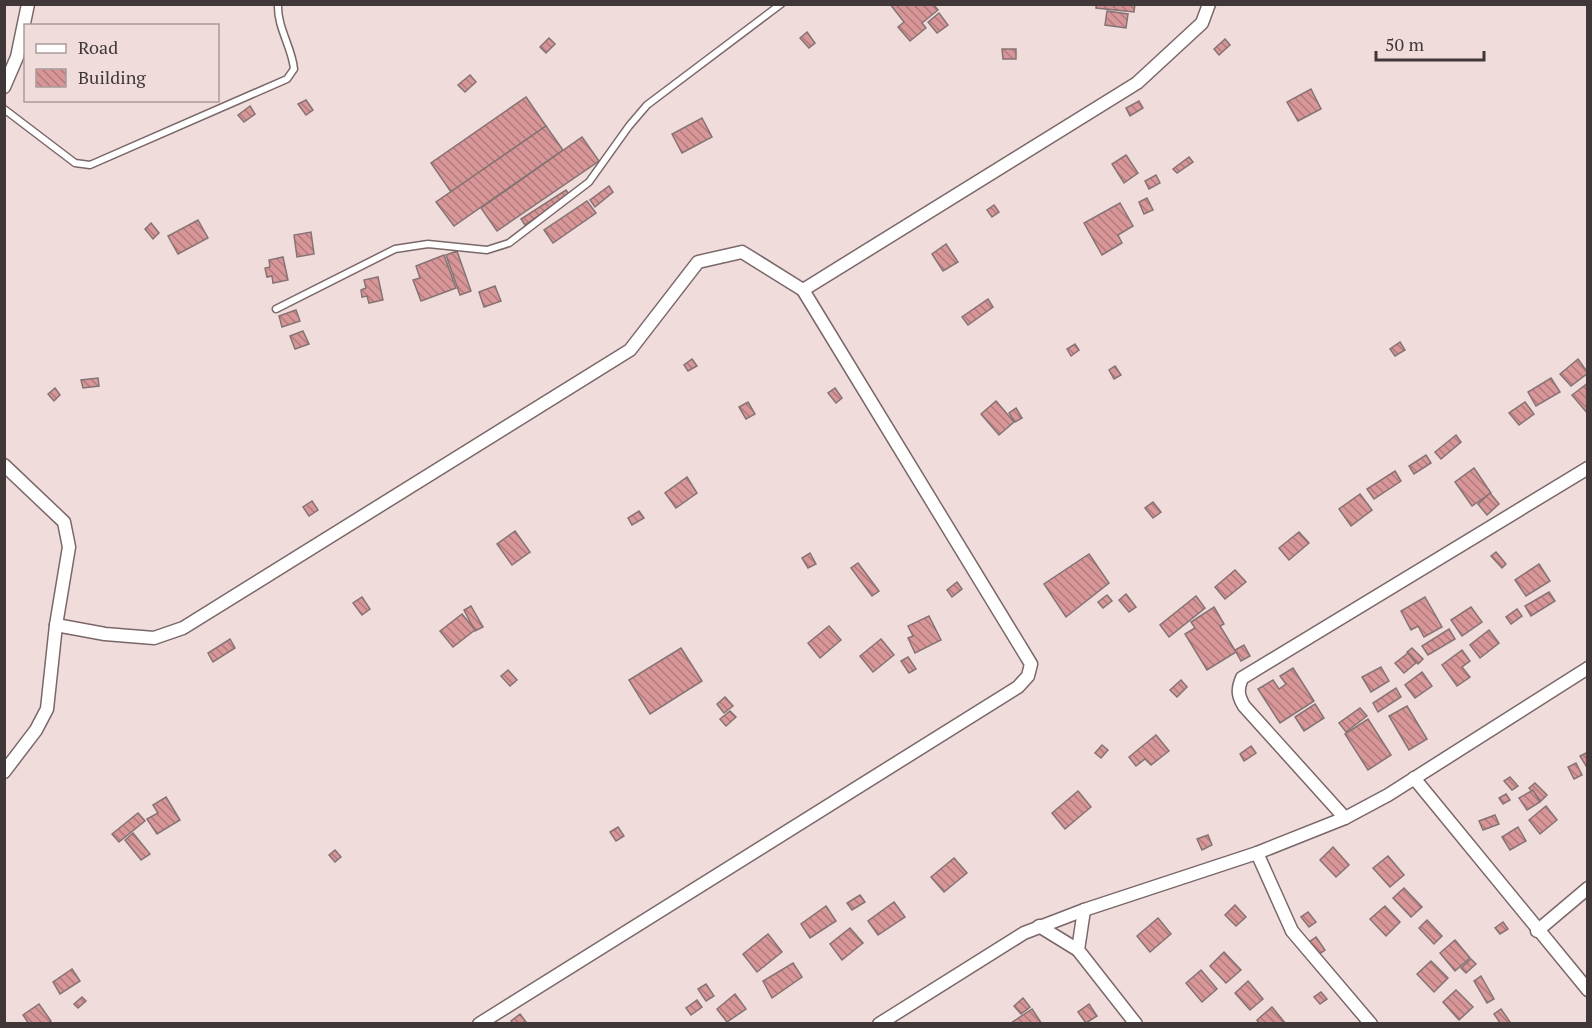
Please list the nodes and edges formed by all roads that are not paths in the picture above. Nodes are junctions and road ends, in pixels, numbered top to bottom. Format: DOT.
graph roads {
  1 [pos="28,4"];
  2 [pos="278,4"];
  3 [pos="782,4"];
  4 [pos="1209,4"];
  5 [pos="24,24"];
  6 [pos="24,25"];
  7 [pos="4,87"];
  8 [pos="4,109"];
  9 [pos="803,290"];
  10 [pos="276,309"];
  11 [pos="4,465"];
  12 [pos="1587,468"];
  13 [pos="56,625"];
  14 [pos="1587,668"];
  15 [pos="4,772"];
  16 [pos="1414,778"];
  17 [pos="1346,818"];
  18 [pos="1257,853"];
  19 [pos="1587,888"];
  20 [pos="1084,909"];
  21 [pos="1039,926"];
  22 [pos="1537,931"];
  23 [pos="1078,950"];
  24 [pos="1587,990"];
  25 [pos="480,1023"];
  26 [pos="879,1023"];
  27 [pos="1136,1023"];
  28 [pos="1371,1023"];
  1 -- 5 [label="street"];
  2 -- 8 [label="lane"];
  3 -- 10 [label="lane"];
  4 -- 9 [label="street"];
  6 -- 7 [label="street"];
  9 -- 13 [label="street"];
  9 -- 25 [label="street"];
  11 -- 13 [label="street"];
  12 -- 17 [label="street"];
  13 -- 15 [label="street"];
  14 -- 16 [label="street"];
  16 -- 17 [label="street"];
  16 -- 22 [label="street"];
  17 -- 18 [label="street"];
  18 -- 20 [label="street"];
  18 -- 28 [label="street"];
  19 -- 22 [label="street"];
  20 -- 21 [label="street"];
  20 -- 23 [label="street"];
  21 -- 23 [label="street"];
  21 -- 26 [label="street"];
  22 -- 24 [label="street"];
  23 -- 27 [label="street"];
}
